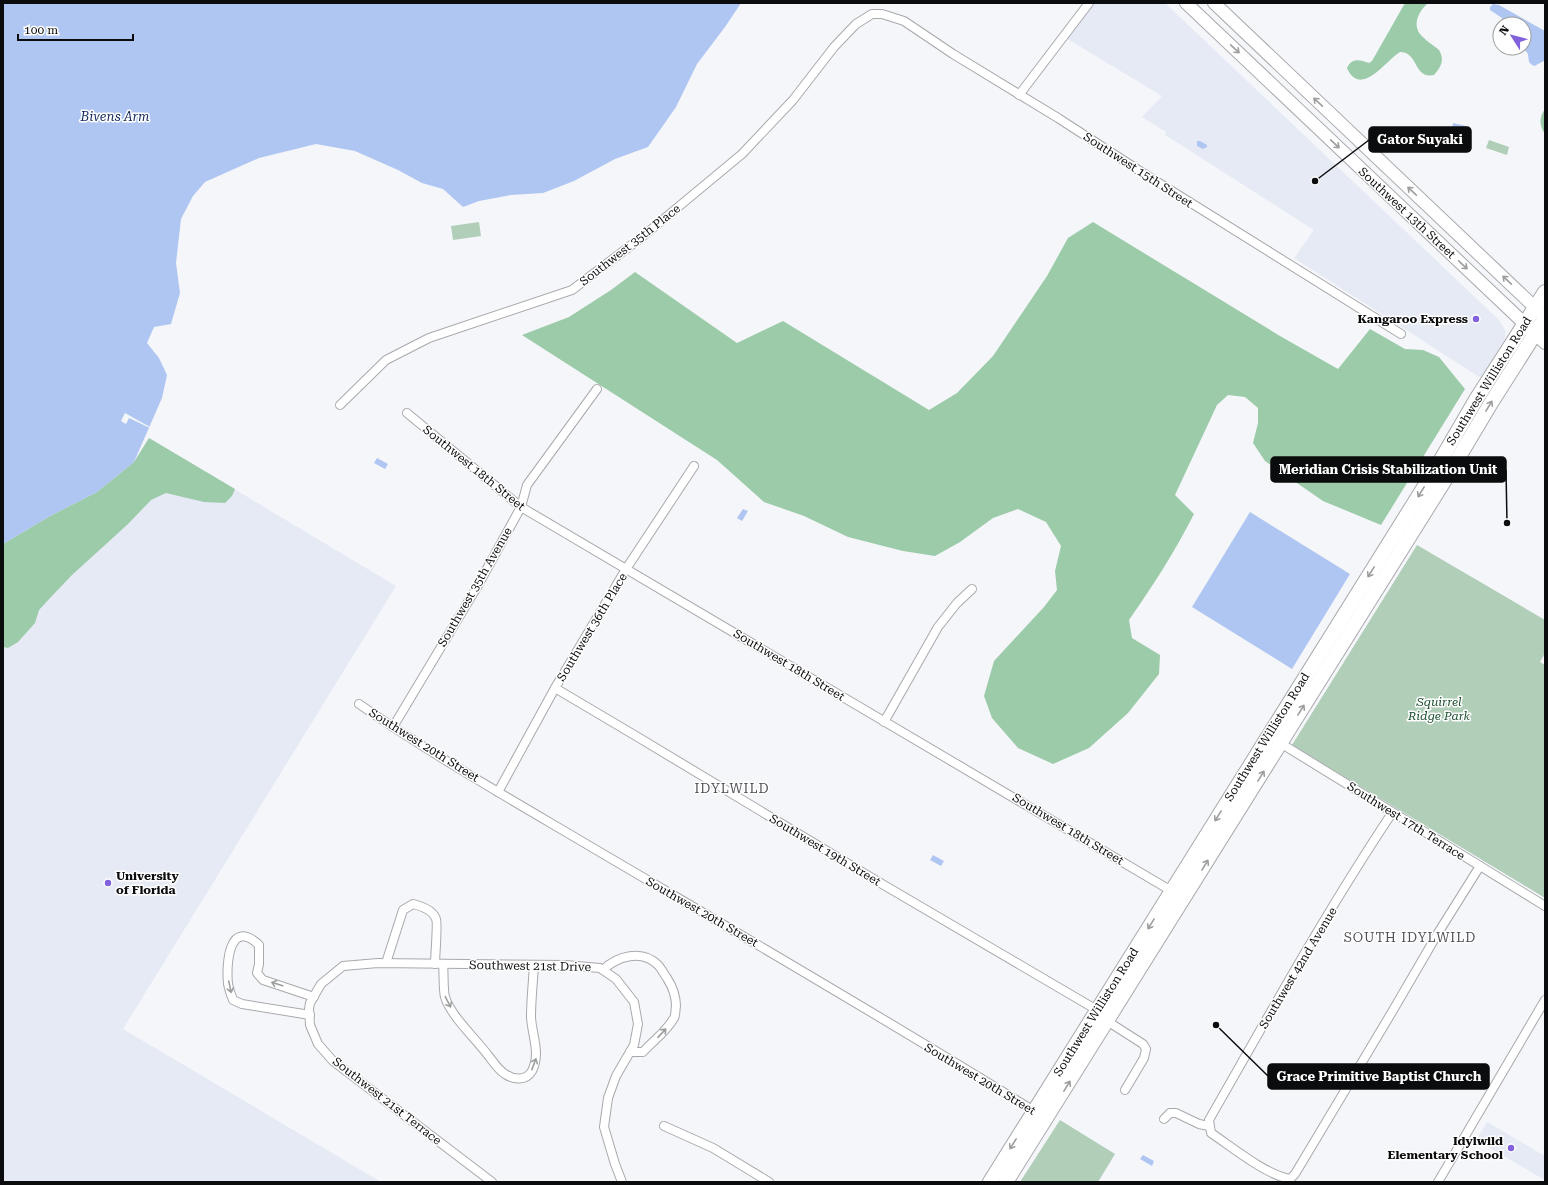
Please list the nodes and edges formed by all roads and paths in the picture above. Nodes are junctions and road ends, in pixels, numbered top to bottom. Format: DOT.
graph roads {
  1 [pos="1089,3"];
  2 [pos="1186,3"];
  3 [pos="1214,3"];
  4 [pos="872,14"];
  5 [pos="1232,20"];
  6 [pos="1218,34"];
  7 [pos="1019,95"];
  8 [pos="1371,152"];
  9 [pos="1355,163"];
  10 [pos="1545,292"];
  11 [pos="1542,314"];
  12 [pos="1524,323"];
  13 [pos="1535,333"];
  14 [pos="1401,334"];
  15 [pos="1545,343"];
  16 [pos="597,389"];
  17 [pos="340,405"];
  18 [pos="407,413"];
  19 [pos="694,466"];
  20 [pos="521,507"];
  21 [pos="1397,543"];
  22 [pos="626,569"];
  23 [pos="972,589"];
  24 [pos="555,688"];
  25 [pos="360,704"];
  26 [pos="884,722"];
  27 [pos="393,727"];
  28 [pos="1268,736"];
  29 [pos="1281,744"];
  30 [pos="498,792"];
  31 [pos="1392,813"];
  32 [pos="1480,866"];
  33 [pos="1172,891"];
  34 [pos="1184,898"];
  35 [pos="1545,906"];
  36 [pos="386,963"];
  37 [pos="439,964"];
  38 [pos="534,965"];
  39 [pos="603,970"];
  40 [pos="312,1000"];
  41 [pos="1545,1000"];
  42 [pos="1097,1010"];
  43 [pos="310,1015"];
  44 [pos="1107,1021"];
  45 [pos="630,1052"];
  46 [pos="1125,1090"];
  47 [pos="1034,1111"];
  48 [pos="1046,1119"];
  49 [pos="1164,1119"];
  50 [pos="664,1126"];
  51 [pos="1209,1126"];
  52 [pos="492,1182"];
  53 [pos="622,1182"];
  54 [pos="770,1182"];
  55 [pos="990,1182"];
  56 [pos="1006,1182"];
  57 [pos="1438,1182"];
  1 -- 7 [label="street"];
  2 -- 6 [label="main road, Southwest 13th Street"];
  3 -- 5 [label="main road, Southwest 13th Street"];
  4 -- 7 [label="street, Southwest 15th Street"];
  4 -- 17 [label="street, Southwest 35th Place"];
  5 -- 6 [label="main road"];
  8 -- 5 [label="main road, Southwest 13th Street, one-way"];
  6 -- 9 [label="main road, Southwest 13th Street, one-way"];
  7 -- 14 [label="street, Southwest 15th Street"];
  8 -- 9 [label="main road"];
  11 -- 8 [label="main road, Southwest 13th Street, one-way"];
  9 -- 12 [label="main road, Southwest 13th Street, one-way"];
  10 -- 11 [label="highway, Southwest Williston Road"];
  11 -- 12 [label="highway, Southwest Williston Road"];
  11 -- 13 [label="highway, Southwest Williston Road"];
  12 -- 13 [label="main road, Southwest 13th Street"];
  12 -- 21 [label="highway, Southwest Williston Road, one-way"];
  13 -- 15 [label="main road, Southwest 13th Street"];
  21 -- 13 [label="highway, Southwest Williston Road, one-way"];
  16 -- 20 [label="street, Southwest 35th Avenue"];
  18 -- 20 [label="street, Southwest 18th Street"];
  19 -- 22 [label="street, Southwest 36th Place"];
  20 -- 22 [label="street, Southwest 18th Street"];
  20 -- 27 [label="street, Southwest 35th Avenue"];
  21 -- 28 [label="highway, Southwest Williston Road, one-way"];
  29 -- 21 [label="highway, Southwest Williston Road, one-way"];
  22 -- 24 [label="street, Southwest 36th Place"];
  22 -- 26 [label="street, Southwest 18th Street"];
  23 -- 26 [label="street"];
  24 -- 30 [label="street, Southwest 36th Place"];
  24 -- 42 [label="street, Southwest 19th Street"];
  25 -- 27 [label="street, Southwest 20th Street"];
  26 -- 33 [label="street, Southwest 18th Street"];
  27 -- 30 [label="street, Southwest 20th Street"];
  28 -- 29 [label="street, Southwest 17th Terrace"];
  28 -- 33 [label="highway, Southwest Williston Road, one-way"];
  29 -- 31 [label="street, Southwest 17th Terrace"];
  34 -- 29 [label="highway, Southwest Williston Road, one-way"];
  30 -- 47 [label="street, Southwest 20th Street"];
  31 -- 32 [label="street, Southwest 17th Terrace"];
  31 -- 51 [label="street, Southwest 42nd Avenue"];
  32 -- 35 [label="street, Southwest 17th Terrace"];
  32 -- 51 [label="street"];
  33 -- 34 [label="street, Southwest 18th Street"];
  33 -- 42 [label="highway, Southwest Williston Road, one-way"];
  34 -- 44 [label="highway, Southwest Williston Road"];
  36 -- 37 [label="street, Southwest 21st Drive"];
  36 -- 37 [label="street"];
  36 -- 40 [label="street, Southwest 21st Drive"];
  37 -- 38 [label="street, Southwest 21st Drive"];
  37 -- 38 [label="street, one-way"];
  38 -- 39 [label="street, Southwest 21st Drive"];
  39 -- 45 [label="street, Southwest 21st Drive"];
  45 -- 39 [label="street, one-way"];
  40 -- 43 [label="street, Southwest 21st Terrace"];
  40 -- 43 [label="street, one-way"];
  41 -- 57 [label="street"];
  42 -- 47 [label="highway, Southwest Williston Road"];
  43 -- 52 [label="street, Southwest 21st Terrace"];
  44 -- 46 [label="street"];
  48 -- 44 [label="highway, Southwest Williston Road, one-way"];
  45 -- 53 [label="street, Southwest 21st Drive"];
  47 -- 48 [label="street, Southwest 20th Street"];
  47 -- 55 [label="highway, Southwest Williston Road, one-way"];
  48 -- 56 [label="highway, Southwest Williston Road"];
  49 -- 51 [label="street"];
  50 -- 54 [label="street"];
}
